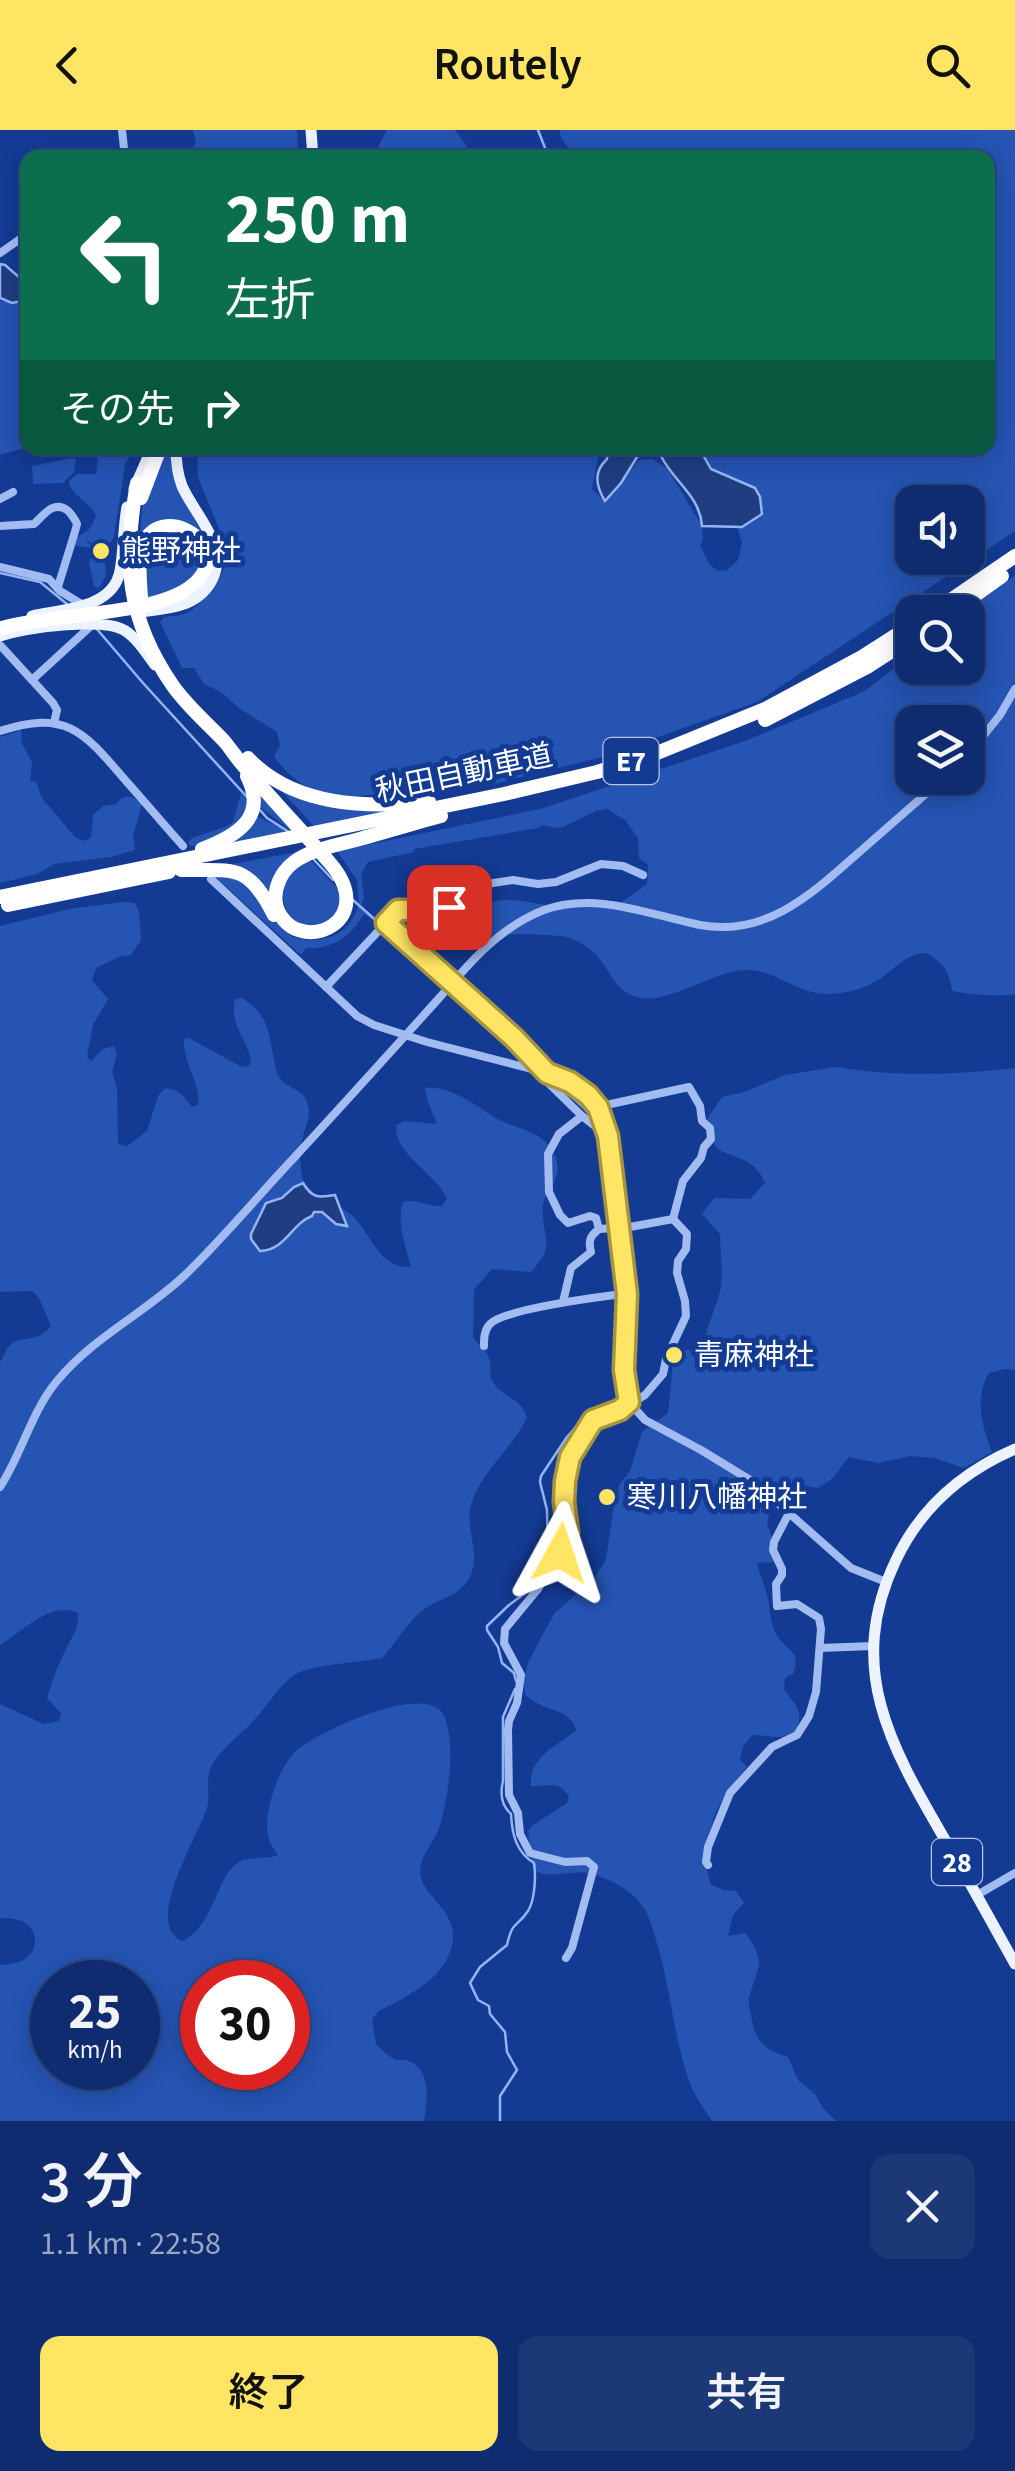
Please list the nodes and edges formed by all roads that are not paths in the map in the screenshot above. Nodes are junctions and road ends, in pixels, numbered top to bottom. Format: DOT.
graph roads {
  1 [pos="149,455"];
  2 [pos="157,455"];
  3 [pos="176,455"];
  4 [pos="137,482"];
  5 [pos="13,492"];
  6 [pos="0,499"];
  7 [pos="0,526"];
  8 [pos="1015,556"];
  9 [pos="0,567"];
  10 [pos="1015,567"];
  11 [pos="58,587"];
  12 [pos="958,595"];
  13 [pos="976,595"];
  14 [pos="149,604"];
  15 [pos="62,618"];
  16 [pos="1,632"];
  17 [pos="895,636"];
  18 [pos="0,645"];
  19 [pos="895,649"];
  20 [pos="32,680"];
  21 [pos="174,688"];
  22 [pos="1015,689"];
  23 [pos="54,723"];
  24 [pos="0,731"];
  25 [pos="985,734"];
  26 [pos="248,764"];
  27 [pos="504,794"];
  28 [pos="924,795"];
  29 [pos="330,838"];
  30 [pos="182,846"];
  31 [pos="296,846"];
  32 [pos="181,870"];
  33 [pos="115,873"];
  34 [pos="642,876"];
  35 [pos="210,879"];
  36 [pos="0,897"];
  37 [pos="0,906"];
  38 [pos="386,923"];
  39 [pos="452,983"];
  40 [pos="326,987"];
  41 [pos="408,1035"];
  42 [pos="536,1071"];
  43 [pos="547,1073"];
  44 [pos="598,1107"];
  45 [pos="582,1116"];
  46 [pos="608,1136"];
  47 [pos="673,1219"];
  48 [pos="610,1229"];
  49 [pos="627,1294"];
  50 [pos="563,1302"];
  51 [pos="484,1346"];
  52 [pos="629,1402"];
  53 [pos="1015,1449"];
  54 [pos="0,1487"];
  55 [pos="788,1513"];
  56 [pos="886,1582"];
  57 [pos="873,1646"];
  58 [pos="820,1648"];
  59 [pos="708,1865"];
  60 [pos="1015,1873"];
  61 [pos="977,1895"];
  62 [pos="566,1958"];
  63 [pos="1015,1964"];
  1 -- 4 [label="main road"];
  2 -- 14 [label="highway"];
  3 -- 14 [label="main road"];
  4 -- 15 [label="main road"];
  4 -- 21 [label="highway"];
  5 -- 6 [label="street"];
  7 -- 11 [label="street"];
  8 -- 12 [label="highway"];
  9 -- 11 [label="street"];
  10 -- 13 [label="highway"];
  11 -- 20 [label="street"];
  14 -- 14 [label="highway"];
  14 -- 15 [label="highway"];
  14 -- 26 [label="highway"];
  15 -- 16 [label="highway"];
  15 -- 21 [label="main road"];
  17 -- 27 [label="highway, 秋田自動車道 / E7"];
  18 -- 20 [label="street"];
  19 -- 29 [label="highway, 秋田自動車道 / E7"];
  20 -- 23 [label="street"];
  21 -- 26 [label="highway"];
  22 -- 25 [label="street"];
  23 -- 24 [label="street"];
  23 -- 30 [label="street"];
  26 -- 27 [label="highway"];
  26 -- 31 [label="highway"];
  26 -- 32 [label="highway"];
  26 -- 33 [label="highway"];
  27 -- 29 [label="highway, 秋田自動車道 / E7"];
  28 -- 39 [label="street"];
  29 -- 31 [label="highway"];
  29 -- 31 [label="highway, 秋田自動車道 / E7"];
  31 -- 32 [label="highway, 秋田自動車道 / E7"];
  31 -- 33 [label="highway, 秋田自動車道 / E7"];
  32 -- 37 [label="highway, 秋田自動車道 / E7"];
  33 -- 36 [label="highway, 秋田自動車道 / E7"];
  34 -- 38 [label="street"];
  35 -- 40 [label="street"];
  38 -- 39 [label="street"];
  38 -- 40 [label="street"];
  39 -- 41 [label="street"];
  39 -- 43 [label="street"];
  40 -- 41 [label="street"];
  41 -- 42 [label="street"];
  41 -- 54 [label="street"];
  42 -- 43 [label="street"];
  42 -- 45 [label="street"];
  43 -- 44 [label="street"];
  44 -- 46 [label="street"];
  44 -- 47 [label="street"];
  45 -- 46 [label="street"];
  45 -- 48 [label="street"];
  46 -- 48 [label="street"];
  47 -- 48 [label="street"];
  47 -- 52 [label="street"];
  48 -- 49 [label="street"];
  48 -- 50 [label="street"];
  49 -- 50 [label="street"];
  49 -- 52 [label="street"];
  50 -- 51 [label="street"];
  52 -- 55 [label="street"];
  52 -- 62 [label="street"];
  53 -- 56 [label="main road, 28"];
  55 -- 56 [label="street"];
  55 -- 58 [label="street"];
  56 -- 57 [label="main road, 28"];
  57 -- 58 [label="street"];
  57 -- 61 [label="main road, 28"];
  58 -- 59 [label="street"];
  60 -- 61 [label="street"];
  61 -- 63 [label="main road, 28"];
}
